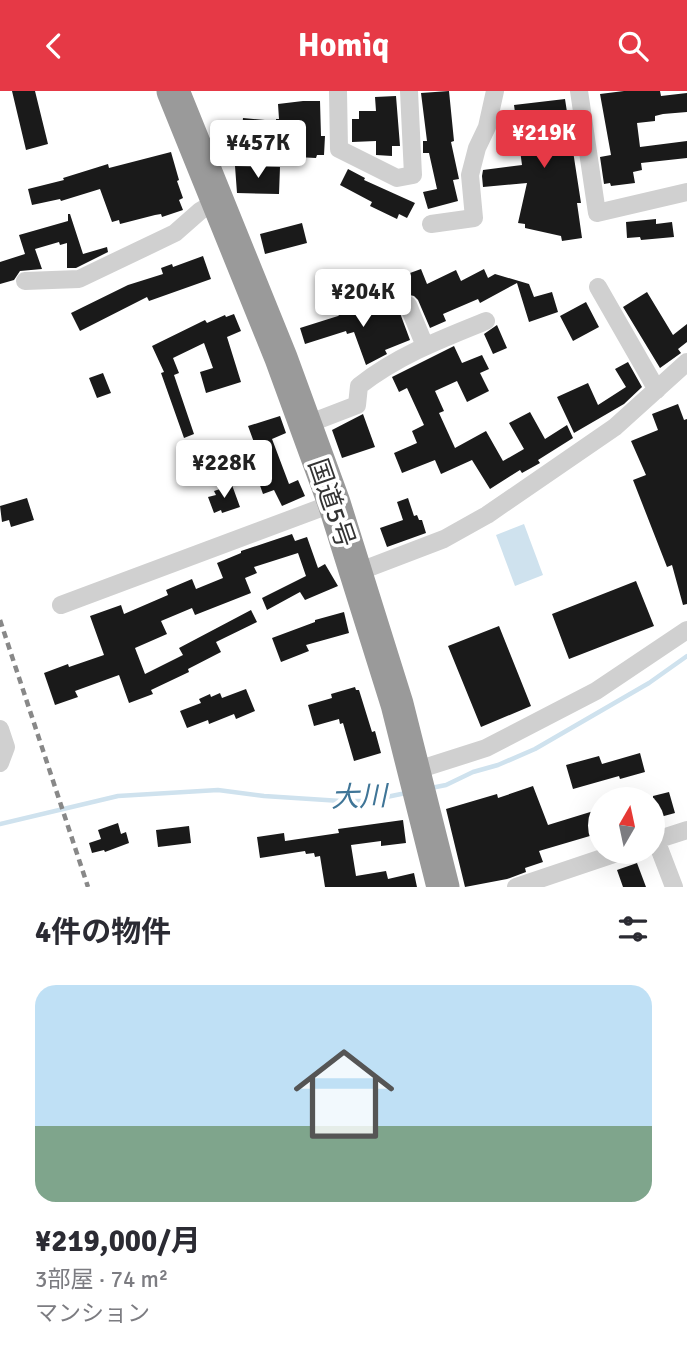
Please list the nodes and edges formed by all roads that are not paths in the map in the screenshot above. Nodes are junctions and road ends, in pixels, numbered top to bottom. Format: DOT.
graph roads {
  1 [pos="173,91"];
  2 [pos="338,91"];
  3 [pos="408,91"];
  4 [pos="495,91"];
  5 [pos="579,91"];
  6 [pos="687,192"];
  7 [pos="217,201"];
  8 [pos="431,224"];
  9 [pos="25,281"];
  10 [pos="598,287"];
  11 [pos="408,305"];
  12 [pos="486,321"];
  13 [pos="425,346"];
  14 [pos="687,362"];
  15 [pos="657,390"];
  16 [pos="305,425"];
  17 [pos="334,503"];
  18 [pos="355,573"];
  19 [pos="61,605"];
  20 [pos="687,630"];
  21 [pos="0,729"];
  22 [pos="0,763"];
  23 [pos="418,783"];
  24 [pos="687,830"];
  25 [pos="665,837"];
  26 [pos="588,863"];
  27 [pos="664,865"];
  28 [pos="443,887"];
  29 [pos="516,887"];
  30 [pos="674,887"];
  1 -- 7 [label="highway, 国道5号"];
  2 -- 3 [label="street"];
  4 -- 8 [label="street"];
  5 -- 6 [label="street"];
  7 -- 9 [label="street"];
  7 -- 16 [label="highway, 国道5号"];
  10 -- 15 [label="street"];
  11 -- 13 [label="street"];
  12 -- 13 [label="street"];
  13 -- 16 [label="street"];
  14 -- 15 [label="street"];
  15 -- 18 [label="street"];
  16 -- 17 [label="highway, 国道5号"];
  17 -- 18 [label="highway, 国道5号"];
  17 -- 19 [label="street"];
  18 -- 23 [label="highway, 国道5号"];
  20 -- 23 [label="street"];
  21 -- 22 [label="street"];
  23 -- 28 [label="highway, 国道5号"];
  24 -- 25 [label="street"];
  26 -- 29 [label="street"];
  27 -- 30 [label="street"];
}
